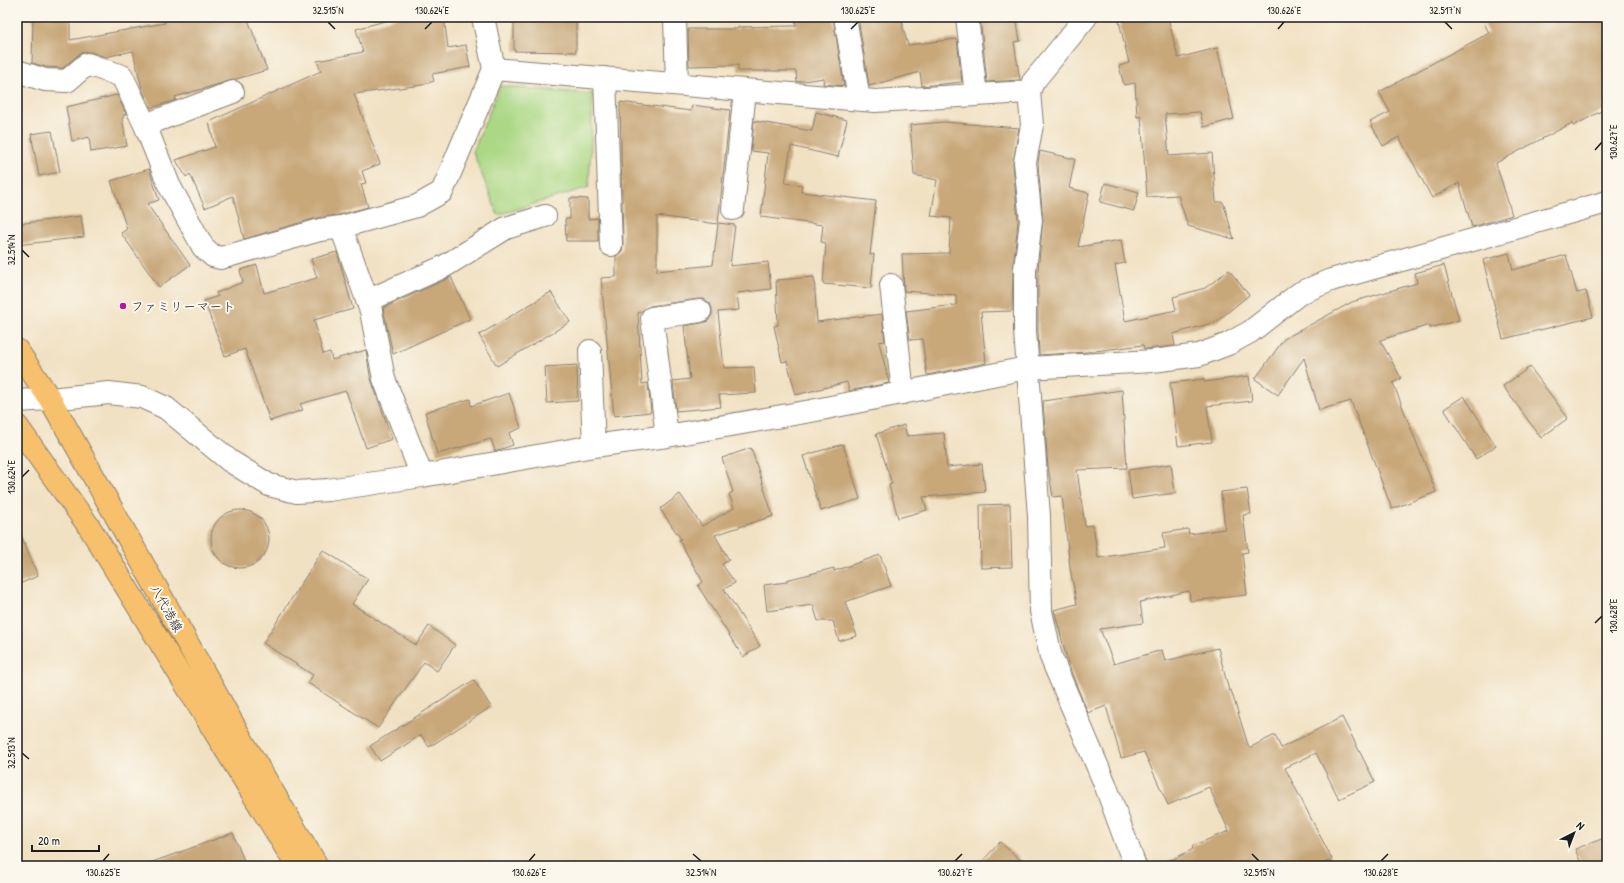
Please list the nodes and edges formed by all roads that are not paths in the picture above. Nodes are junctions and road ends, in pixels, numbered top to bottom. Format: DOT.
graph roads {
  1 [pos="483,17"];
  2 [pos="845,17"];
  3 [pos="967,17"];
  4 [pos="1086,17"];
  5 [pos="675,18"];
  6 [pos="494,69"];
  7 [pos="17,71"];
  8 [pos="606,78"];
  9 [pos="677,84"];
  10 [pos="745,90"];
  11 [pos="233,92"];
  12 [pos="1029,92"];
  13 [pos="976,95"];
  14 [pos="859,99"];
  15 [pos="145,126"];
  16 [pos="1607,202"];
  17 [pos="733,209"];
  18 [pos="546,216"];
  19 [pos="341,228"];
  20 [pos="611,245"];
  21 [pos="890,285"];
  22 [pos="367,301"];
  23 [pos="700,311"];
  24 [pos="17,350"];
  25 [pos="590,351"];
  26 [pos="1027,368"];
  27 [pos="903,392"];
  28 [pos="50,399"];
  29 [pos="17,401"];
  30 [pos="17,426"];
  31 [pos="667,436"];
  32 [pos="594,446"];
  33 [pos="422,476"];
  34 [pos="296,866"];
  35 [pos="317,866"];
  36 [pos="1135,866"];
  1 -- 6 [label="street"];
  2 -- 14 [label="street"];
  3 -- 13 [label="street"];
  4 -- 12 [label="street"];
  5 -- 9 [label="street"];
  6 -- 8 [label="street"];
  6 -- 19 [label="street"];
  7 -- 15 [label="street"];
  8 -- 9 [label="street"];
  8 -- 20 [label="street"];
  9 -- 10 [label="street"];
  10 -- 14 [label="street"];
  10 -- 17 [label="street"];
  11 -- 15 [label="street"];
  12 -- 13 [label="street"];
  12 -- 26 [label="street"];
  13 -- 14 [label="street"];
  15 -- 19 [label="street"];
  16 -- 26 [label="street"];
  18 -- 22 [label="street"];
  19 -- 22 [label="street"];
  21 -- 27 [label="street"];
  22 -- 33 [label="street"];
  23 -- 31 [label="street"];
  24 -- 28 [label="main road, 八代港線"];
  25 -- 32 [label="street"];
  26 -- 27 [label="street"];
  26 -- 36 [label="street"];
  27 -- 31 [label="street"];
  28 -- 29 [label="street"];
  28 -- 33 [label="street"];
  28 -- 35 [label="main road, 八代港線"];
  30 -- 34 [label="main road, 八代港線"];
  31 -- 32 [label="street"];
  32 -- 33 [label="street"];
}
